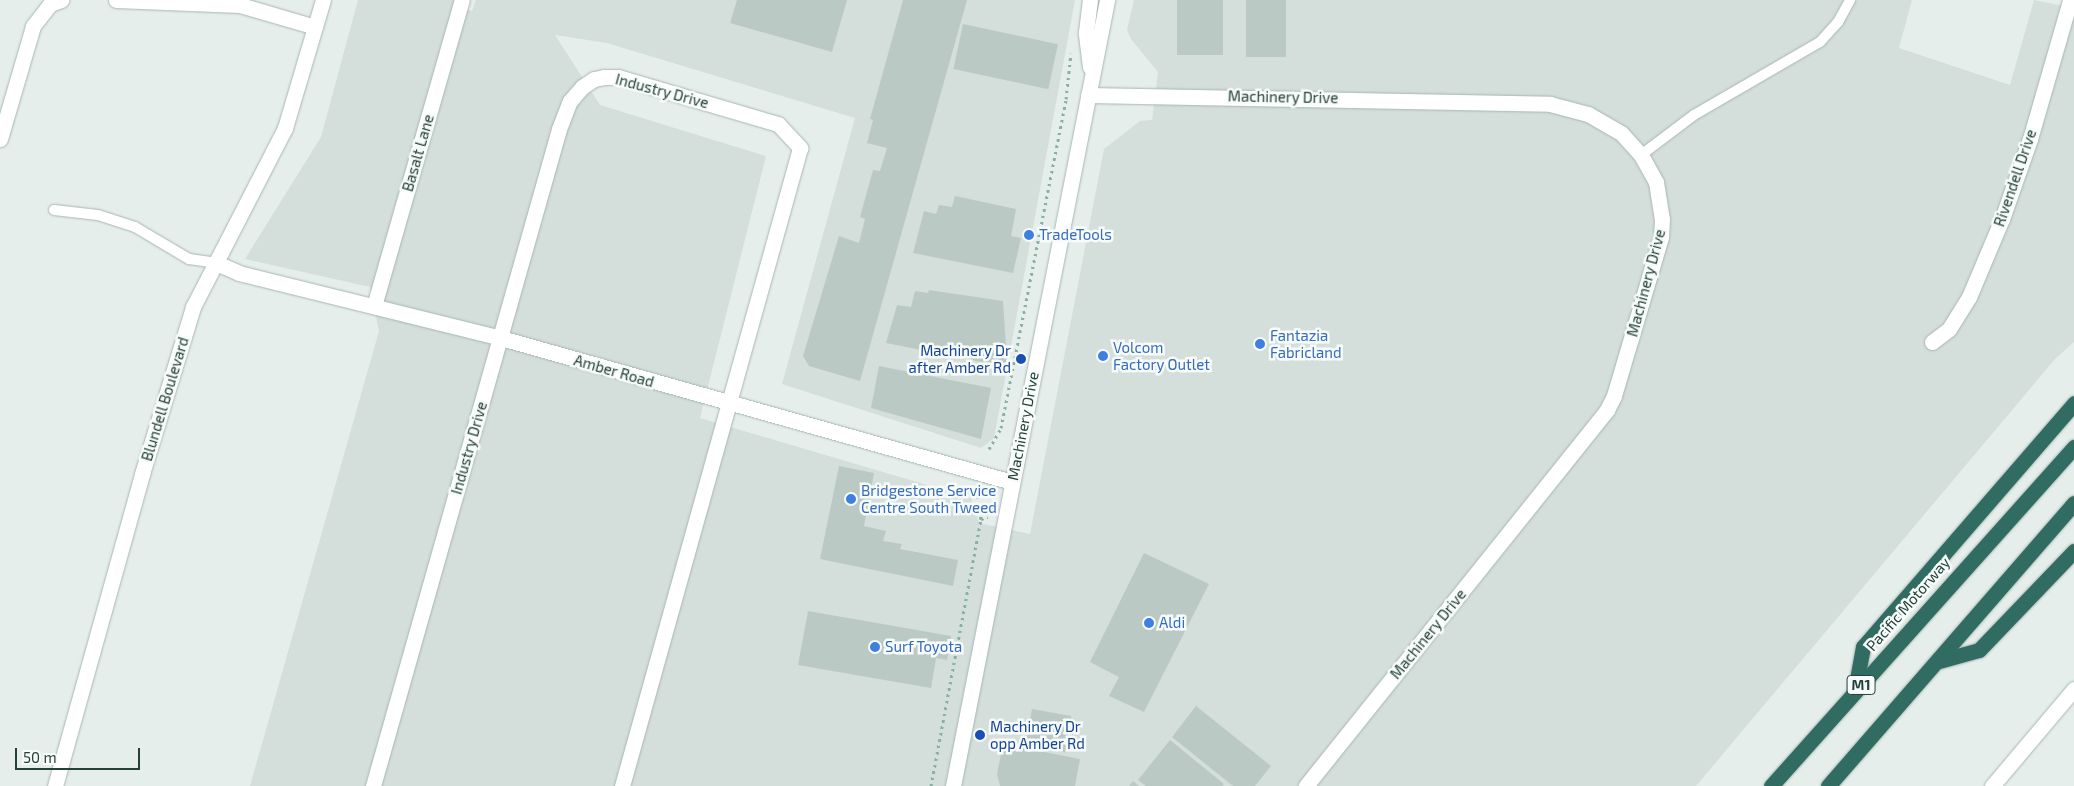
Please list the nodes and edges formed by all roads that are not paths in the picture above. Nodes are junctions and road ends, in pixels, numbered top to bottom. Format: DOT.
graph roads {
  1 [pos="61,0"];
  2 [pos="116,0"];
  3 [pos="323,0"];
  4 [pos="462,0"];
  5 [pos="1090,0"];
  6 [pos="1107,0"];
  7 [pos="1850,0"];
  8 [pos="2070,0"];
  9 [pos="315,27"];
  10 [pos="1091,79"];
  11 [pos="1088,95"];
  12 [pos="0,139"];
  13 [pos="1641,154"];
  14 [pos="54,210"];
  15 [pos="216,263"];
  16 [pos="374,306"];
  17 [pos="501,338"];
  18 [pos="1932,342"];
  19 [pos="2074,402"];
  20 [pos="731,404"];
  21 [pos="2074,447"];
  22 [pos="1012,482"];
  23 [pos="2074,504"];
  24 [pos="2074,551"];
  25 [pos="1939,661"];
  26 [pos="2074,689"];
  27 [pos="1855,692"];
  28 [pos="55,786"];
  29 [pos="373,786"];
  30 [pos="622,786"];
  31 [pos="953,786"];
  32 [pos="1306,786"];
  33 [pos="1771,786"];
  34 [pos="1828,786"];
  35 [pos="1992,786"];
  1 -- 12 [label="street"];
  2 -- 9 [label="street"];
  3 -- 9 [label="street, Blundell Boulevard"];
  4 -- 16 [label="street, Basalt Lane"];
  5 -- 10 [label="street, Machinery Drive"];
  6 -- 10 [label="street, Machinery Drive"];
  7 -- 13 [label="lane"];
  8 -- 18 [label="street, Rivendell Drive"];
  9 -- 15 [label="street, Blundell Boulevard"];
  10 -- 11 [label="street, Machinery Drive"];
  11 -- 13 [label="street, Machinery Drive"];
  11 -- 22 [label="street, Machinery Drive"];
  13 -- 32 [label="street, Machinery Drive"];
  14 -- 15 [label="lane"];
  15 -- 16 [label="street, Amber Road"];
  15 -- 28 [label="street, Blundell Boulevard"];
  16 -- 17 [label="street, Amber Road"];
  17 -- 20 [label="street, Amber Road"];
  17 -- 20 [label="street, Industry Drive"];
  17 -- 29 [label="street, Industry Drive"];
  19 -- 27 [label="highway"];
  20 -- 22 [label="street, Amber Road"];
  20 -- 30 [label="street, Industry Drive"];
  21 -- 27 [label="highway, Pacific Motorway / M1"];
  22 -- 31 [label="street, Machinery Drive"];
  23 -- 25 [label="highway"];
  24 -- 25 [label="highway"];
  25 -- 34 [label="highway"];
  26 -- 35 [label="street"];
  27 -- 33 [label="highway, Pacific Motorway / M1"];
}
